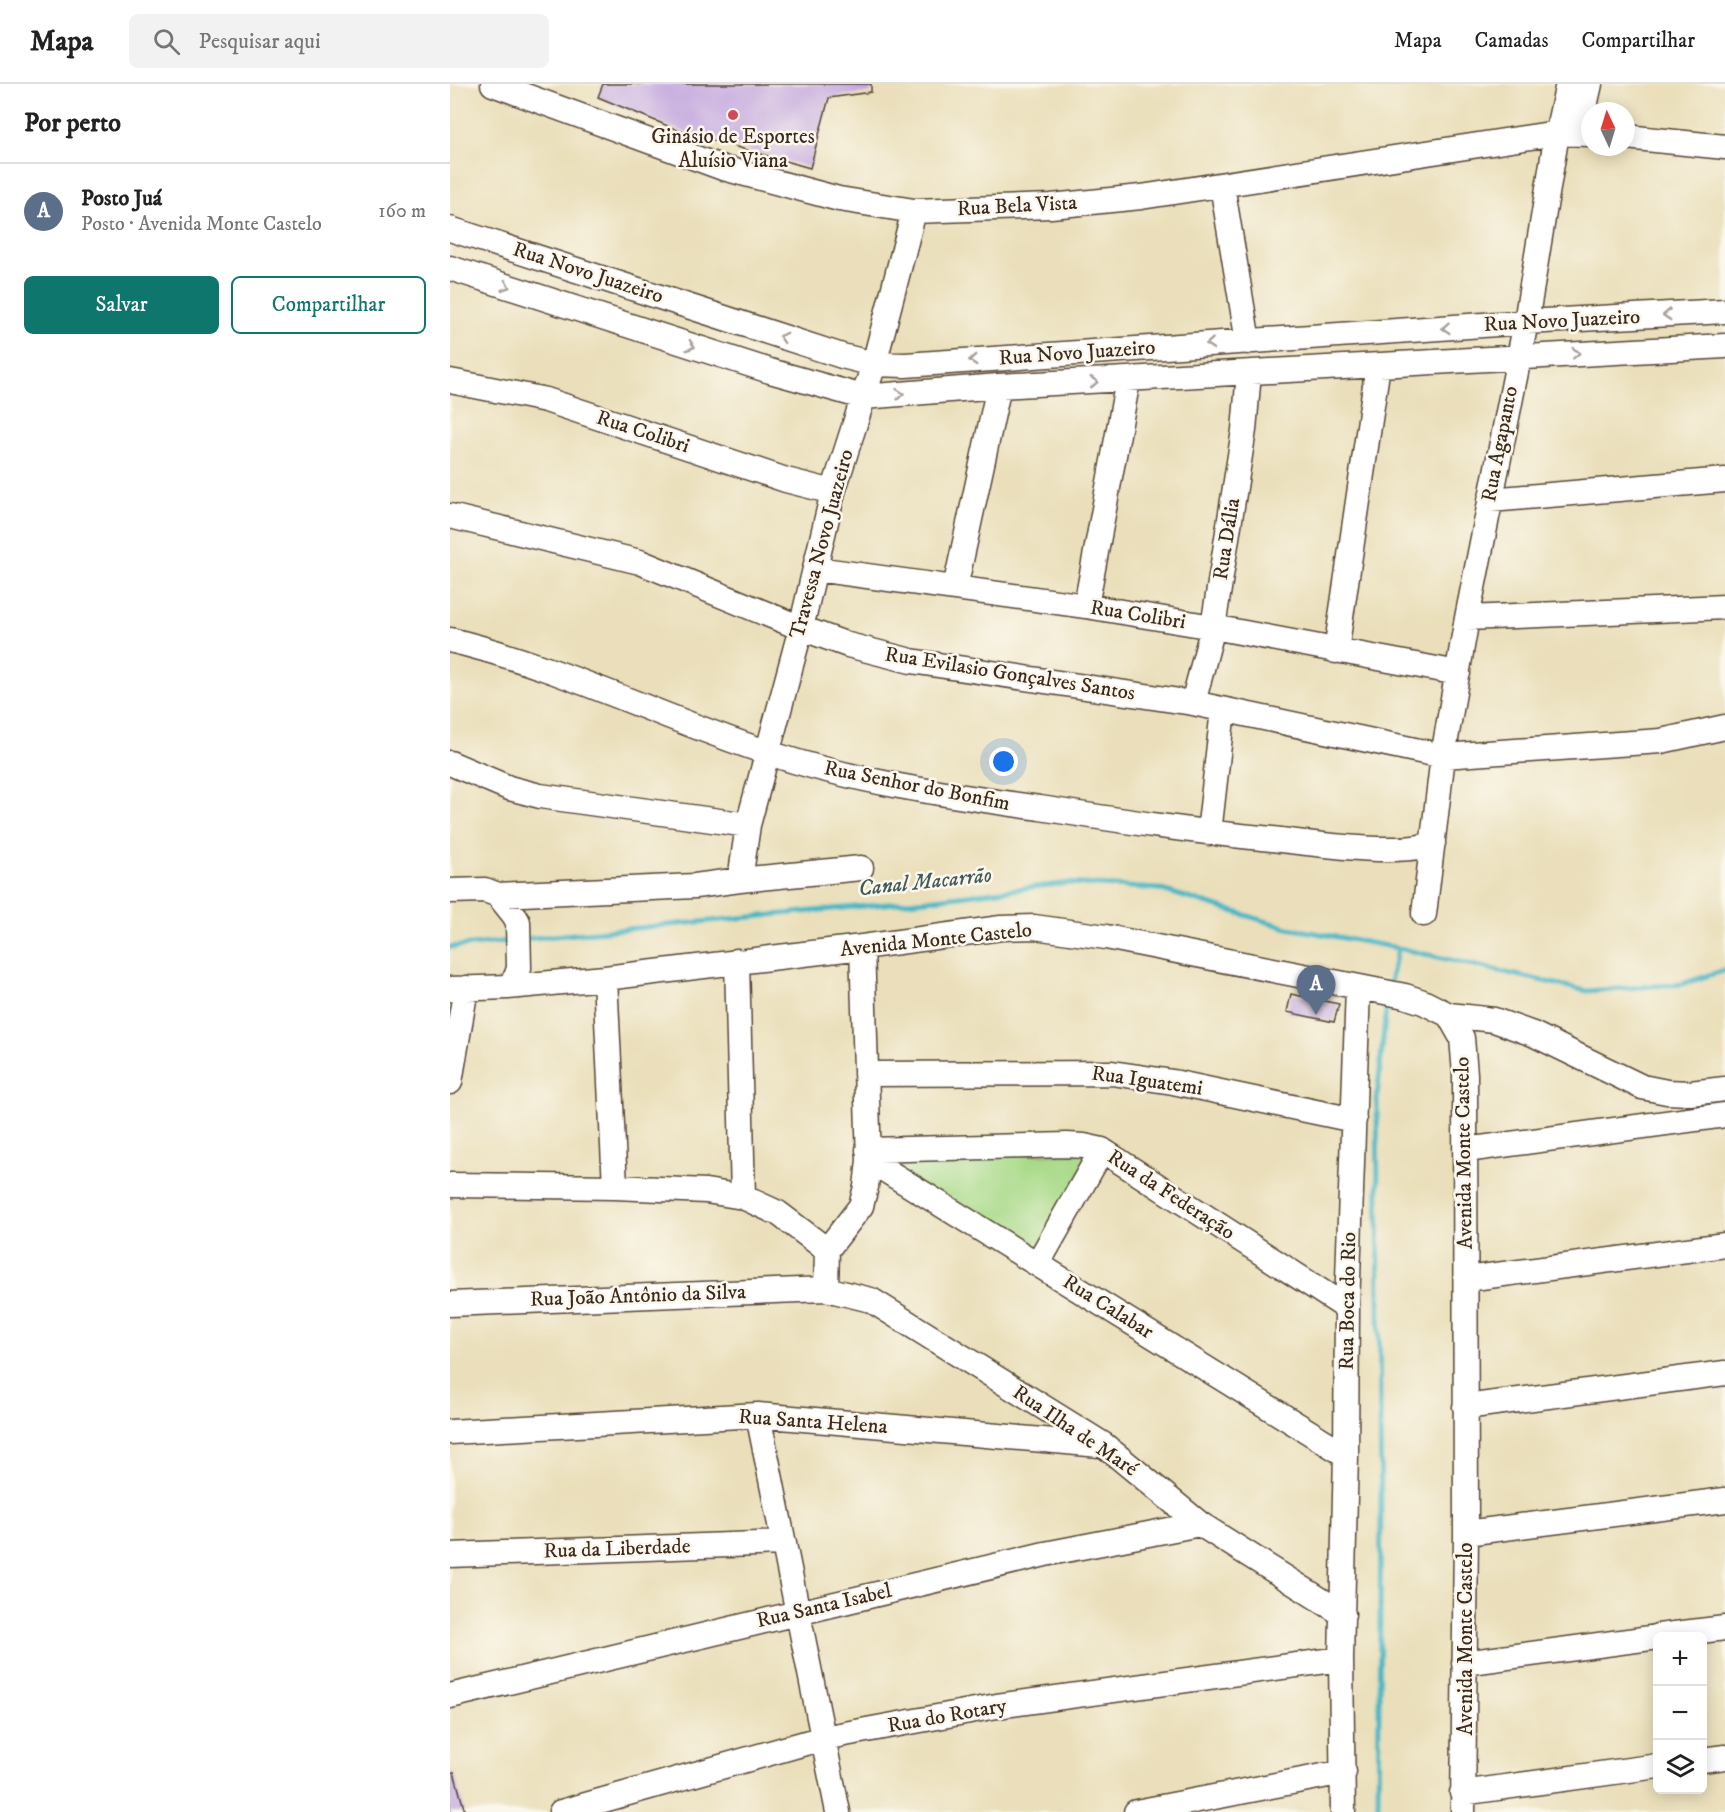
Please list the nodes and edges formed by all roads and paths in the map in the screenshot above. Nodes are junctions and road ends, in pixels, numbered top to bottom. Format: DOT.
graph roads {
  1 [pos="493,84"];
  2 [pos="1569,84"];
  3 [pos="1590,84"];
  4 [pos="1575,133"];
  5 [pos="1635,138"];
  6 [pos="1725,147"];
  7 [pos="1222,185"];
  8 [pos="914,211"];
  9 [pos="450,229"];
  10 [pos="450,268"];
  11 [pos="1725,311"];
  12 [pos="1526,322"];
  13 [pos="1248,342"];
  14 [pos="1725,346"];
  15 [pos="1518,356"];
  16 [pos="874,364"];
  17 [pos="1378,365"];
  18 [pos="1249,373"];
  19 [pos="1128,380"];
  20 [pos="450,381"];
  21 [pos="999,386"];
  22 [pos="863,397"];
  23 [pos="1725,480"];
  24 [pos="833,492"];
  25 [pos="1490,500"];
  26 [pos="450,516"];
  27 [pos="816,569"];
  28 [pos="956,588"];
  29 [pos="1086,606"];
  30 [pos="1725,607"];
  31 [pos="1467,618"];
  32 [pos="1213,627"];
  33 [pos="801,628"];
  34 [pos="450,640"];
  35 [pos="1336,651"];
  36 [pos="1458,673"];
  37 [pos="1193,703"];
  38 [pos="1223,710"];
  39 [pos="1725,727"];
  40 [pos="766,753"];
  41 [pos="1443,756"];
  42 [pos="450,763"];
  43 [pos="748,825"];
  44 [pos="1209,833"];
  45 [pos="1433,843"];
  46 [pos="861,868"];
  47 [pos="740,880"];
  48 [pos="450,891"];
  49 [pos="498,895"];
  50 [pos="1424,914"];
  51 [pos="862,947"];
  52 [pos="519,958"];
  53 [pos="737,962"];
  54 [pos="605,978"];
  55 [pos="549,983"];
  56 [pos="508,987"];
  57 [pos="458,989"];
  58 [pos="1368,989"];
  59 [pos="1449,1015"];
  60 [pos="866,1074"];
  61 [pos="450,1078"];
  62 [pos="1725,1089"];
  63 [pos="1725,1115"];
  64 [pos="1354,1120"];
  65 [pos="1102,1150"];
  66 [pos="1466,1150"];
  67 [pos="868,1155"];
  68 [pos="450,1185"];
  69 [pos="615,1187"];
  70 [pos="743,1197"];
  71 [pos="1725,1245"];
  72 [pos="827,1250"];
  73 [pos="1038,1263"];
  74 [pos="1466,1279"];
  75 [pos="826,1288"];
  76 [pos="450,1304"];
  77 [pos="1347,1308"];
  78 [pos="1725,1373"];
  79 [pos="1465,1407"];
  80 [pos="758,1415"];
  81 [pos="450,1432"];
  82 [pos="1104,1445"];
  83 [pos="1346,1455"];
  84 [pos="1725,1500"];
  85 [pos="1200,1524"];
  86 [pos="1466,1533"];
  87 [pos="784,1544"];
  88 [pos="450,1555"];
  89 [pos="798,1612"];
  90 [pos="1343,1614"];
  91 [pos="1725,1628"];
  92 [pos="1695,1632"];
  93 [pos="1653,1638"];
  94 [pos="1341,1659"];
  95 [pos="1464,1663"];
  96 [pos="450,1695"];
  97 [pos="823,1738"];
  98 [pos="1725,1757"];
  99 [pos="1707,1759"];
  100 [pos="1653,1767"];
  101 [pos="1344,1772"];
  102 [pos="1462,1802"];
  103 [pos="561,1812"];
  104 [pos="838,1812"];
  105 [pos="1137,1812"];
  106 [pos="1344,1812"];
  1 -- 8 [label="street, Rua Bela Vista"];
  2 -- 4 [label="street"];
  3 -- 4 [label="street"];
  4 -- 7 [label="street, Rua Bela Vista"];
  4 -- 12 [label="street, Rua Agapanto"];
  5 -- 6 [label="street"];
  7 -- 8 [label="street, Rua Bela Vista"];
  7 -- 13 [label="street"];
  8 -- 16 [label="street, Travessa Novo Juazeiro"];
  16 -- 9 [label="street, Rua Novo Juazeiro, one-way"];
  10 -- 22 [label="street, Rua Novo Juazeiro, one-way"];
  11 -- 12 [label="street, Rua Novo Juazeiro, one-way"];
  12 -- 13 [label="street, Rua Novo Juazeiro, one-way"];
  12 -- 15 [label="street, Rua Agapanto"];
  13 -- 16 [label="street, Rua Novo Juazeiro, one-way"];
  15 -- 14 [label="street, Rua Novo Juazeiro, one-way"];
  15 -- 17 [label="street, Rua Novo Juazeiro"];
  15 -- 25 [label="street, Rua Agapanto"];
  16 -- 22 [label="street, Travessa Novo Juazeiro"];
  17 -- 18 [label="street, Rua Novo Juazeiro"];
  17 -- 35 [label="street"];
  18 -- 19 [label="street, Rua Novo Juazeiro"];
  18 -- 32 [label="street, Rua Dália"];
  21 -- 19 [label="street, Rua Novo Juazeiro, one-way"];
  19 -- 29 [label="street"];
  20 -- 24 [label="street, Rua Colibri"];
  22 -- 21 [label="street, Rua Novo Juazeiro, one-way"];
  21 -- 28 [label="street"];
  22 -- 24 [label="street, Travessa Novo Juazeiro"];
  23 -- 25 [label="street"];
  24 -- 27 [label="street, Travessa Novo Juazeiro"];
  25 -- 31 [label="street, Rua Agapanto"];
  26 -- 33 [label="street, Rua Evilasio Gonçalves Santos"];
  27 -- 28 [label="street, Rua Colibri"];
  27 -- 33 [label="street, Travessa Novo Juazeiro"];
  28 -- 29 [label="street, Rua Colibri"];
  29 -- 32 [label="street, Rua Colibri"];
  30 -- 31 [label="street"];
  31 -- 36 [label="street, Rua Agapanto"];
  32 -- 35 [label="street, Rua Colibri"];
  32 -- 37 [label="street, Rua Dália"];
  33 -- 37 [label="street, Rua Evilasio Gonçalves Santos"];
  33 -- 40 [label="street, Travessa Novo Juazeiro"];
  34 -- 40 [label="street, Rua Senhor do Bonfim"];
  35 -- 36 [label="street, Rua Colibri"];
  36 -- 41 [label="street, Rua Agapanto"];
  37 -- 38 [label="street, Rua Evilasio Gonçalves Santos"];
  38 -- 41 [label="street, Rua Evilasio Gonçalves Santos"];
  38 -- 44 [label="street"];
  39 -- 41 [label="street, Rua Evilasio Gonçalves Santos"];
  40 -- 43 [label="street, Travessa Novo Juazeiro"];
  40 -- 44 [label="street, Rua Senhor do Bonfim"];
  41 -- 45 [label="street, Rua Agapanto"];
  42 -- 43 [label="street"];
  43 -- 47 [label="street, Travessa Novo Juazeiro"];
  44 -- 45 [label="street, Rua Senhor do Bonfim"];
  45 -- 50 [label="street, Rua Agapanto"];
  46 -- 47 [label="street"];
  47 -- 49 [label="street"];
  48 -- 49 [label="street"];
  49 -- 52 [label="street"];
  51 -- 53 [label="street, Avenida Monte Castelo"];
  51 -- 58 [label="street, Avenida Monte Castelo"];
  51 -- 60 [label="street"];
  52 -- 55 [label="street"];
  52 -- 56 [label="street"];
  53 -- 54 [label="street, Avenida Monte Castelo"];
  53 -- 70 [label="street"];
  54 -- 55 [label="street, Avenida Monte Castelo"];
  54 -- 69 [label="street"];
  55 -- 56 [label="street, Avenida Monte Castelo"];
  56 -- 57 [label="street, Avenida Monte Castelo"];
  57 -- 61 [label="street"];
  58 -- 59 [label="street, Avenida Monte Castelo"];
  58 -- 64 [label="street, Rua Boca do Rio"];
  59 -- 62 [label="street"];
  59 -- 66 [label="street, Avenida Monte Castelo"];
  60 -- 64 [label="street, Rua Iguatemi"];
  60 -- 67 [label="street"];
  63 -- 66 [label="street"];
  64 -- 77 [label="street, Rua Boca do Rio"];
  65 -- 67 [label="street, Rua da Federação"];
  65 -- 73 [label="street"];
  65 -- 77 [label="street, Rua da Federação"];
  66 -- 74 [label="street, Avenida Monte Castelo"];
  67 -- 72 [label="street"];
  67 -- 73 [label="street, Rua Calabar"];
  68 -- 69 [label="street"];
  69 -- 70 [label="street"];
  70 -- 72 [label="street"];
  71 -- 74 [label="street"];
  72 -- 75 [label="street"];
  73 -- 83 [label="street, Rua Calabar"];
  74 -- 79 [label="street, Avenida Monte Castelo"];
  75 -- 76 [label="street, Rua João Antônio da Silva"];
  75 -- 82 [label="street, Rua Ilha de Maré"];
  77 -- 83 [label="street, Rua Boca do Rio"];
  78 -- 79 [label="street"];
  79 -- 86 [label="street, Avenida Monte Castelo"];
  80 -- 81 [label="street, Rua Santa Helena"];
  80 -- 82 [label="street, Rua Santa Helena"];
  80 -- 87 [label="street"];
  82 -- 85 [label="street, Rua Ilha de Maré"];
  83 -- 90 [label="street, Rua Boca do Rio"];
  84 -- 86 [label="street"];
  85 -- 89 [label="street, Rua Santa Isabel"];
  85 -- 90 [label="street, Rua Ilha de Maré"];
  86 -- 95 [label="street, Avenida Monte Castelo"];
  87 -- 88 [label="street, Rua da Liberdade"];
  87 -- 89 [label="street"];
  89 -- 96 [label="street, Rua Santa Isabel"];
  89 -- 97 [label="street"];
  90 -- 94 [label="street, Rua Boca do Rio"];
  91 -- 92 [label="street"];
  93 -- 95 [label="street"];
  94 -- 97 [label="street, Rua do Rotary"];
  94 -- 101 [label="street, Rua Boca do Rio"];
  95 -- 102 [label="street, Avenida Monte Castelo"];
  97 -- 103 [label="street, Rua do Rotary"];
  97 -- 104 [label="street"];
  98 -- 99 [label="street"];
  100 -- 102 [label="street"];
  101 -- 105 [label="street"];
  101 -- 106 [label="street, Rua Boca do Rio"];
}
